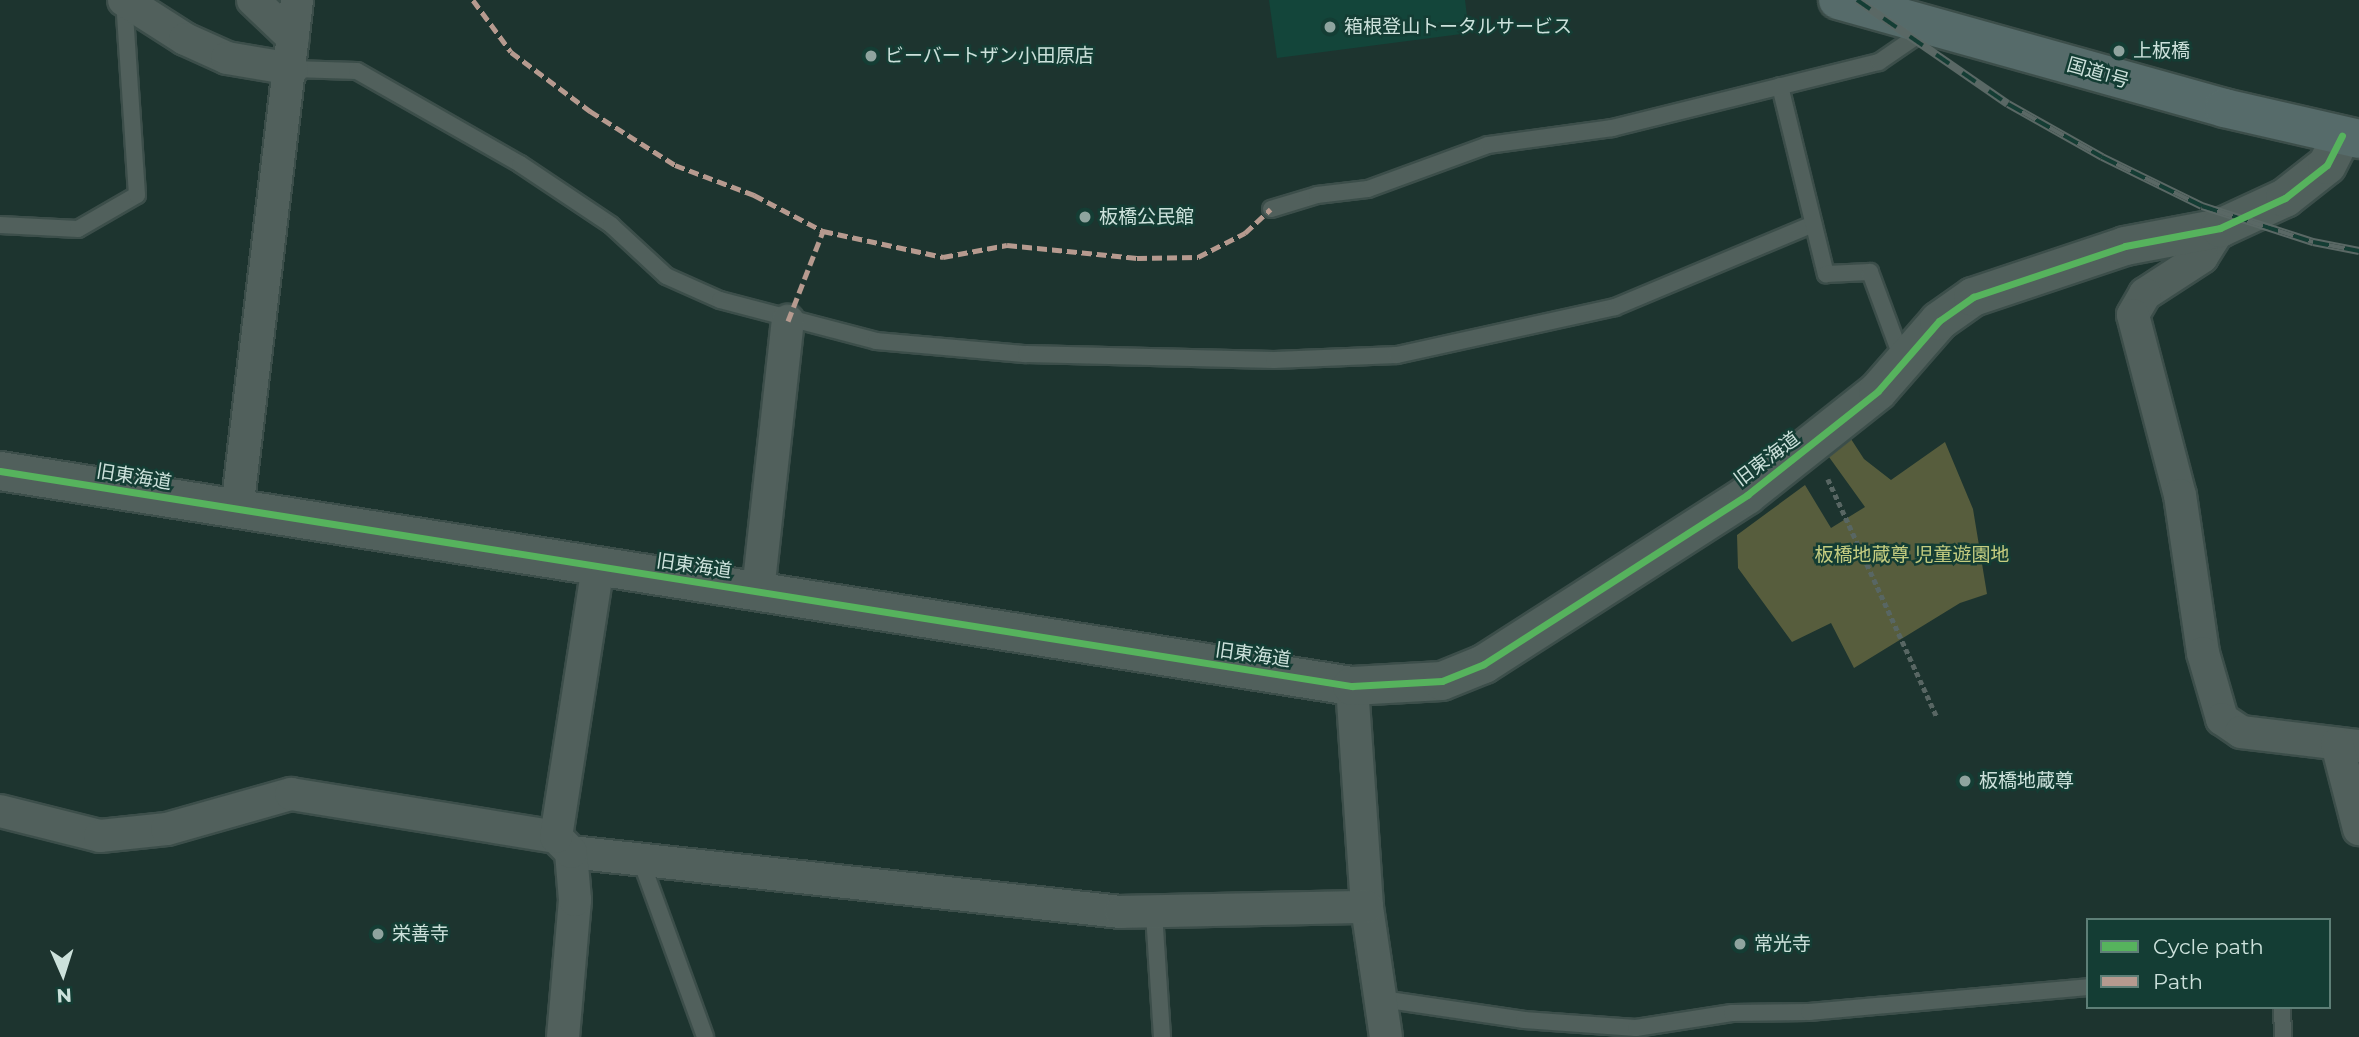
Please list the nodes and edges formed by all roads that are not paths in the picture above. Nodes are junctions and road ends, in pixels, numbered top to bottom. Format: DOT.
graph roads {
  1 [pos="124,0"];
  2 [pos="253,0"];
  3 [pos="297,0"];
  4 [pos="1838,0"];
  5 [pos="1932,26"];
  6 [pos="293,38"];
  7 [pos="292,69"];
  8 [pos="1780,86"];
  9 [pos="2351,137"];
  10 [pos="1271,209"];
  11 [pos="1813,224"];
  12 [pos="0,225"];
  13 [pos="2220,228"];
  14 [pos="788,321"];
  15 [pos="1903,361"];
  16 [pos="0,471"];
  17 [pos="237,510"];
  18 [pos="598,567"];
  19 [pos="758,591"];
  20 [pos="1352,685"];
  21 [pos="2348,745"];
  22 [pos="0,811"];
  23 [pos="2359,829"];
  24 [pos="563,844"];
  25 [pos="640,858"];
  26 [pos="1367,907"];
  27 [pos="1154,913"];
  28 [pos="2086,987"];
  29 [pos="1382,999"];
  30 [pos="2282,1009"];
  31 [pos="563,1037"];
  32 [pos="705,1037"];
  33 [pos="1162,1037"];
  34 [pos="1385,1037"];
  35 [pos="2283,1037"];
  1 -- 7 [label="street"];
  1 -- 12 [label="lane"];
  2 -- 6 [label="street"];
  3 -- 6 [label="street"];
  4 -- 5 [label="highway, 国道1号"];
  5 -- 8 [label="lane"];
  5 -- 9 [label="highway, 国道1号"];
  6 -- 7 [label="street"];
  7 -- 14 [label="lane"];
  7 -- 17 [label="street"];
  8 -- 10 [label="lane"];
  8 -- 11 [label="lane"];
  9 -- 13 [label="street, 旧東海道"];
  11 -- 14 [label="lane"];
  11 -- 15 [label="lane"];
  13 -- 15 [label="street, 旧東海道"];
  13 -- 21 [label="street"];
  14 -- 19 [label="street"];
  15 -- 20 [label="street, 旧東海道"];
  16 -- 17 [label="street, 旧東海道"];
  17 -- 18 [label="street, 旧東海道"];
  18 -- 19 [label="street, 旧東海道"];
  18 -- 24 [label="street"];
  19 -- 20 [label="street, 旧東海道"];
  20 -- 26 [label="street"];
  21 -- 23 [label="street"];
  22 -- 24 [label="street"];
  24 -- 25 [label="street"];
  24 -- 31 [label="street"];
  25 -- 27 [label="street"];
  25 -- 32 [label="lane"];
  26 -- 27 [label="street"];
  26 -- 29 [label="street"];
  27 -- 33 [label="lane"];
  28 -- 29 [label="lane"];
  29 -- 34 [label="street"];
  30 -- 35 [label="lane"];
}
